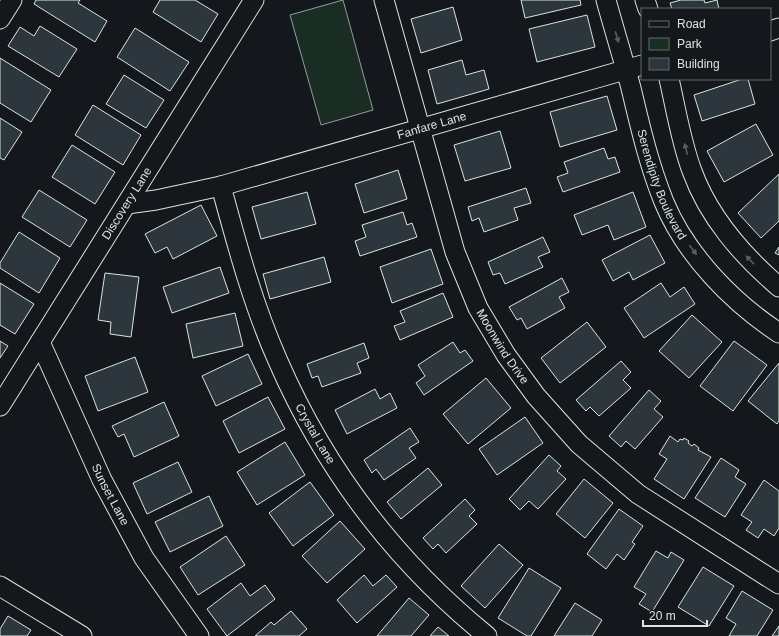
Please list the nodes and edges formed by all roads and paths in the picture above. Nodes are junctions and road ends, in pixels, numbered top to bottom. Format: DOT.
graph roads {
  1 [pos="12,0"];
  2 [pos="254,0"];
  3 [pos="384,0"];
  4 [pos="606,0"];
  5 [pos="0,19"];
  6 [pos="634,67"];
  7 [pos="669,80"];
  8 [pos="421,128"];
  9 [pos="221,186"];
  10 [pos="127,204"];
  11 [pos="779,287"];
  12 [pos="779,333"];
  13 [pos="40,342"];
  14 [pos="0,406"];
  15 [pos="779,584"];
  16 [pos="0,586"];
  17 [pos="82,636"];
  18 [pos="199,636"];
  19 [pos="487,636"];
  1 -- 5 [label="street"];
  2 -- 10 [label="street, Discovery Lane"];
  3 -- 8 [label="street, Moonwind Drive"];
  4 -- 6 [label="street, Serendipity Boulevard, one-way"];
  6 -- 8 [label="street, Fanfare Lane"];
  6 -- 12 [label="street, Serendipity Boulevard, one-way"];
  11 -- 7 [label="street, one-way"];
  8 -- 9 [label="street, Fanfare Lane"];
  8 -- 15 [label="street, Moonwind Drive"];
  9 -- 10 [label="street, Fanfare Lane"];
  9 -- 19 [label="street, Crystal Lane"];
  10 -- 13 [label="street, Discovery Lane"];
  13 -- 14 [label="street, Discovery Lane"];
  13 -- 18 [label="street, Sunset Lane"];
  16 -- 17 [label="street"];
}
